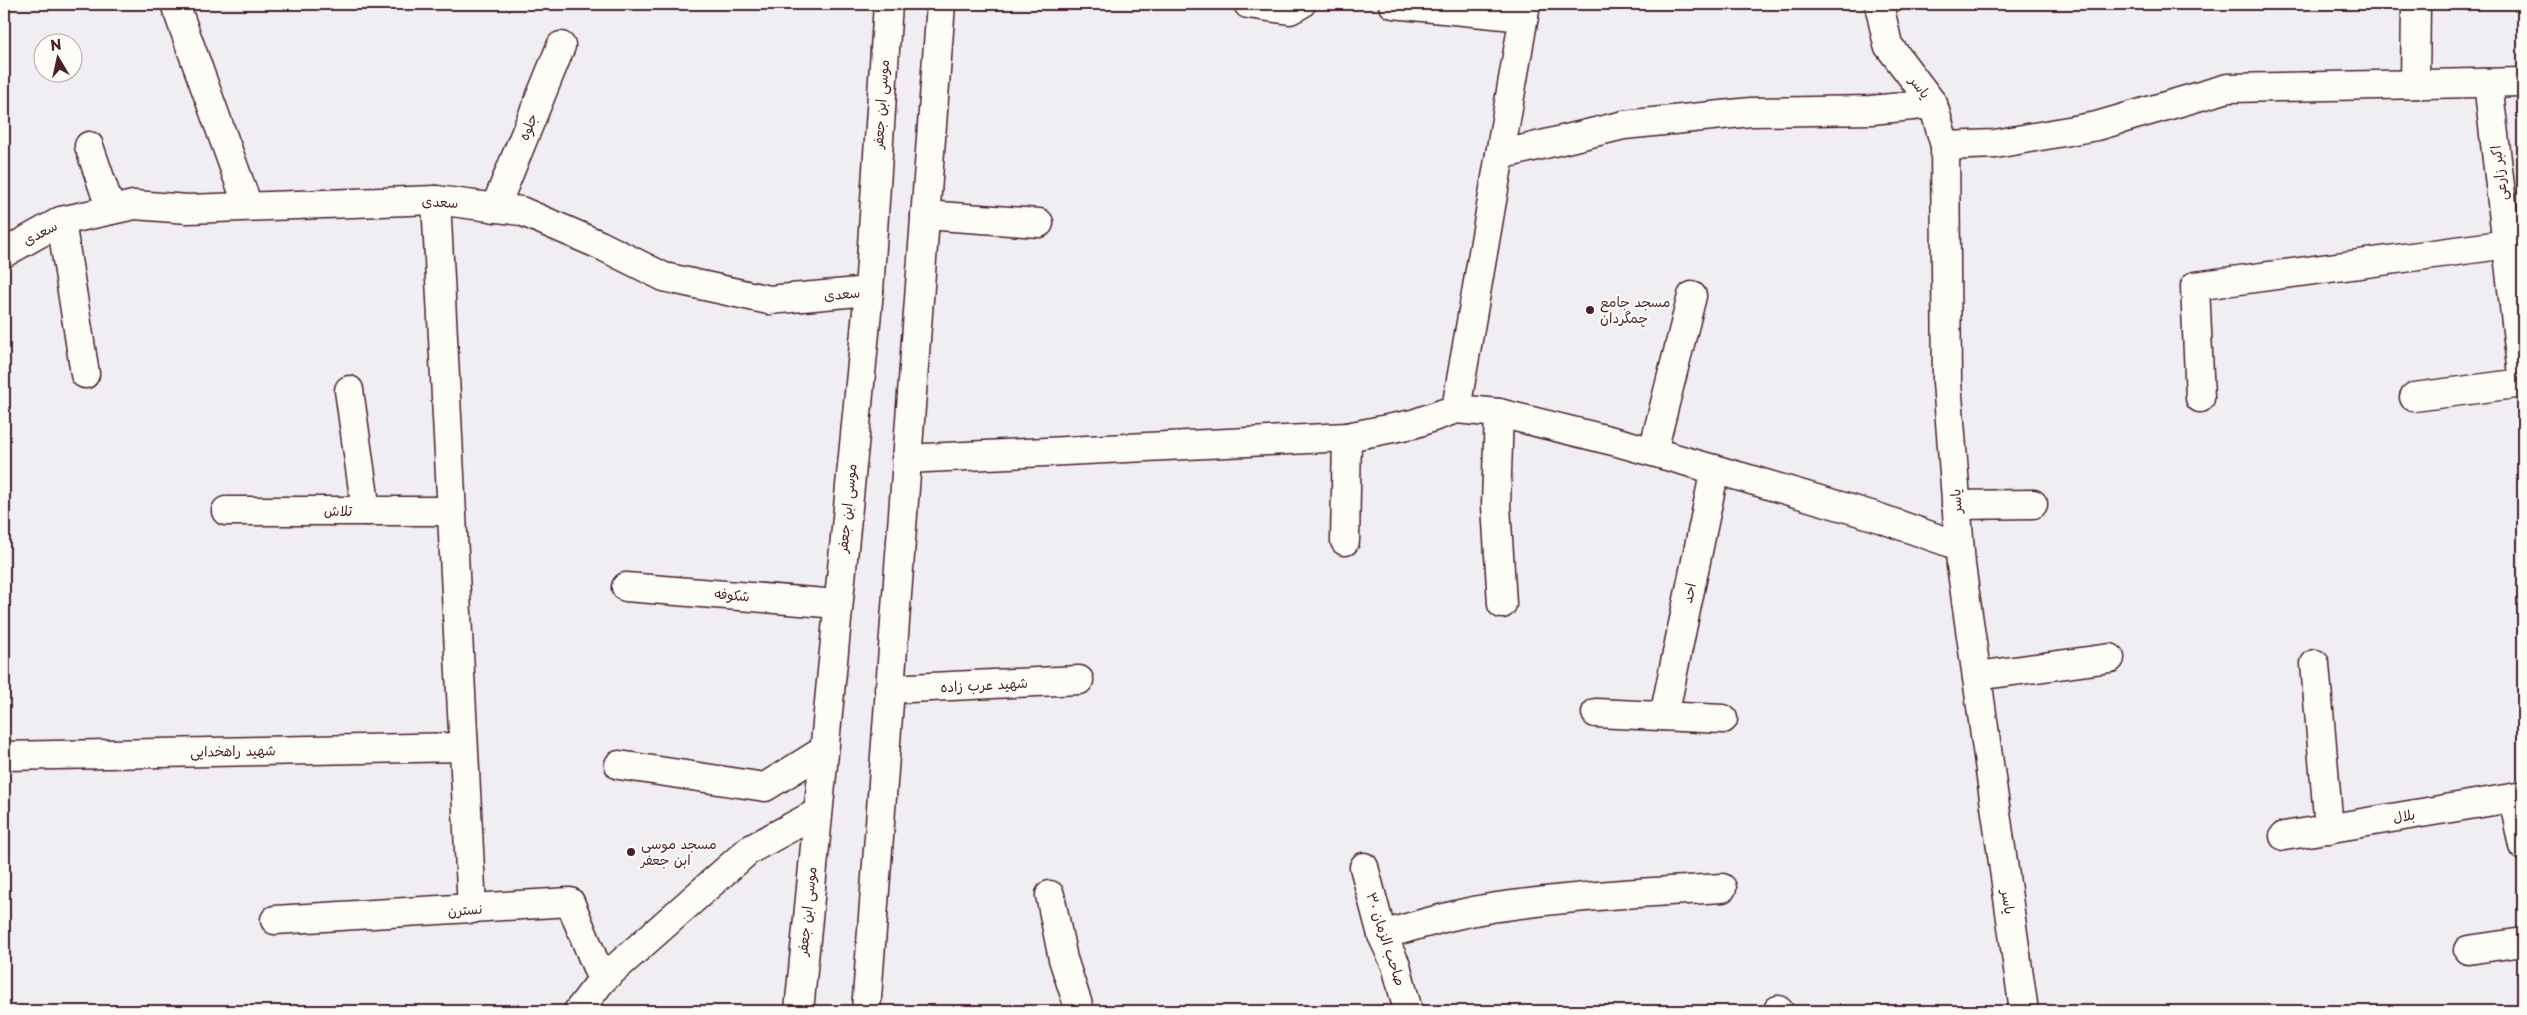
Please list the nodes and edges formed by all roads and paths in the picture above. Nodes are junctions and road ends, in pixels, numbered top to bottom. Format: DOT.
graph roads {
  1 [pos="175,4"];
  2 [pos="888,4"];
  3 [pos="941,4"];
  4 [pos="1248,4"];
  5 [pos="1300,4"];
  6 [pos="1393,4"];
  7 [pos="1879,4"];
  8 [pos="2416,4"];
  9 [pos="1525,10"];
  10 [pos="561,46"];
  11 [pos="2523,82"];
  12 [pos="2488,83"];
  13 [pos="2414,84"];
  14 [pos="1934,104"];
  15 [pos="89,146"];
  16 [pos="1945,146"];
  17 [pos="1500,155"];
  18 [pos="436,200"];
  19 [pos="248,206"];
  20 [pos="494,208"];
  21 [pos="111,210"];
  22 [pos="925,215"];
  23 [pos="60,221"];
  24 [pos="1039,223"];
  25 [pos="2508,244"];
  26 [pos="4,253"];
  27 [pos="869,291"];
  28 [pos="1692,296"];
  29 [pos="85,374"];
  30 [pos="2523,383"];
  31 [pos="349,390"];
  32 [pos="2414,397"];
  33 [pos="2200,398"];
  34 [pos="1456,409"];
  35 [pos="1500,413"];
  36 [pos="1347,437"];
  37 [pos="1653,451"];
  38 [pos="906,458"];
  39 [pos="1714,469"];
  40 [pos="2033,504"];
  41 [pos="1956,505"];
  42 [pos="226,511"];
  43 [pos="366,511"];
  44 [pos="451,512"];
  45 [pos="1345,541"];
  46 [pos="1960,546"];
  47 [pos="626,587"];
  48 [pos="838,604"];
  49 [pos="1502,604"];
  50 [pos="2110,658"];
  51 [pos="2315,664"];
  52 [pos="1977,676"];
  53 [pos="1080,680"];
  54 [pos="889,690"];
  55 [pos="1596,713"];
  56 [pos="1664,716"];
  57 [pos="1723,719"];
  58 [pos="463,747"];
  59 [pos="823,751"];
  60 [pos="4,756"];
  61 [pos="619,765"];
  62 [pos="2518,797"];
  63 [pos="817,813"];
  64 [pos="2329,829"];
  65 [pos="2284,836"];
  66 [pos="2523,846"];
  67 [pos="1364,867"];
  68 [pos="1722,888"];
  69 [pos="1050,895"];
  70 [pos="472,909"];
  71 [pos="275,920"];
  72 [pos="1382,935"];
  73 [pos="2523,942"];
  74 [pos="2468,950"];
  75 [pos="602,980"];
  76 [pos="578,1011"];
  77 [pos="799,1011"];
  78 [pos="866,1011"];
  79 [pos="1080,1011"];
  80 [pos="1408,1011"];
  81 [pos="2024,1011"];
  1 -- 19 [label="street"];
  2 -- 27 [label="street, موسی ابن جعفر"];
  3 -- 22 [label="street"];
  4 -- 5 [label="street"];
  6 -- 9 [label="street"];
  7 -- 14 [label="street, یاسر"];
  8 -- 13 [label="street"];
  9 -- 17 [label="street"];
  10 -- 20 [label="street, جلوه"];
  11 -- 12 [label="street"];
  12 -- 13 [label="street"];
  12 -- 25 [label="street, اکبر زارعی"];
  13 -- 16 [label="street"];
  14 -- 16 [label="street, یاسر"];
  14 -- 17 [label="street"];
  15 -- 21 [label="street"];
  16 -- 41 [label="street, یاسر"];
  17 -- 34 [label="street"];
  18 -- 19 [label="street, سعدی"];
  18 -- 20 [label="street, سعدی"];
  18 -- 44 [label="street"];
  19 -- 21 [label="street, سعدی"];
  20 -- 27 [label="street, سعدی"];
  21 -- 23 [label="street, سعدی"];
  22 -- 24 [label="street"];
  22 -- 38 [label="street"];
  23 -- 26 [label="street, سعدی"];
  23 -- 29 [label="street"];
  25 -- 30 [label="street, اکبر زارعی"];
  25 -- 33 [label="street"];
  27 -- 48 [label="street, موسی ابن جعفر"];
  28 -- 37 [label="street"];
  30 -- 32 [label="street"];
  31 -- 43 [label="street"];
  34 -- 35 [label="street"];
  34 -- 36 [label="street"];
  35 -- 37 [label="street"];
  35 -- 49 [label="street"];
  36 -- 38 [label="street"];
  36 -- 45 [label="street"];
  37 -- 39 [label="street"];
  38 -- 54 [label="street"];
  39 -- 46 [label="street"];
  39 -- 56 [label="street, احد"];
  40 -- 41 [label="street"];
  41 -- 46 [label="street, یاسر"];
  42 -- 43 [label="street, تلاش"];
  43 -- 44 [label="street, تلاش"];
  44 -- 58 [label="street"];
  46 -- 52 [label="street, یاسر"];
  47 -- 48 [label="street, شکوفه"];
  48 -- 59 [label="street, موسی ابن جعفر"];
  50 -- 52 [label="street"];
  51 -- 64 [label="street"];
  52 -- 81 [label="street, یاسر"];
  53 -- 54 [label="street, شهید عرب زاده"];
  54 -- 78 [label="street"];
  55 -- 56 [label="street"];
  56 -- 57 [label="street"];
  58 -- 60 [label="street, شهید راهخدایی"];
  58 -- 70 [label="street"];
  59 -- 61 [label="street"];
  59 -- 63 [label="street, موسی ابن جعفر"];
  62 -- 64 [label="street, بلال"];
  62 -- 66 [label="street"];
  63 -- 75 [label="street"];
  63 -- 77 [label="street, موسی ابن جعفر"];
  64 -- 65 [label="street, بلال"];
  67 -- 72 [label="street, صاحب الزمان ۳۰"];
  68 -- 72 [label="street"];
  69 -- 79 [label="street"];
  70 -- 71 [label="street, نسترن"];
  70 -- 75 [label="street, نسترن"];
  72 -- 80 [label="street, صاحب الزمان ۳۰"];
  73 -- 74 [label="street"];
  75 -- 76 [label="street"];
}
